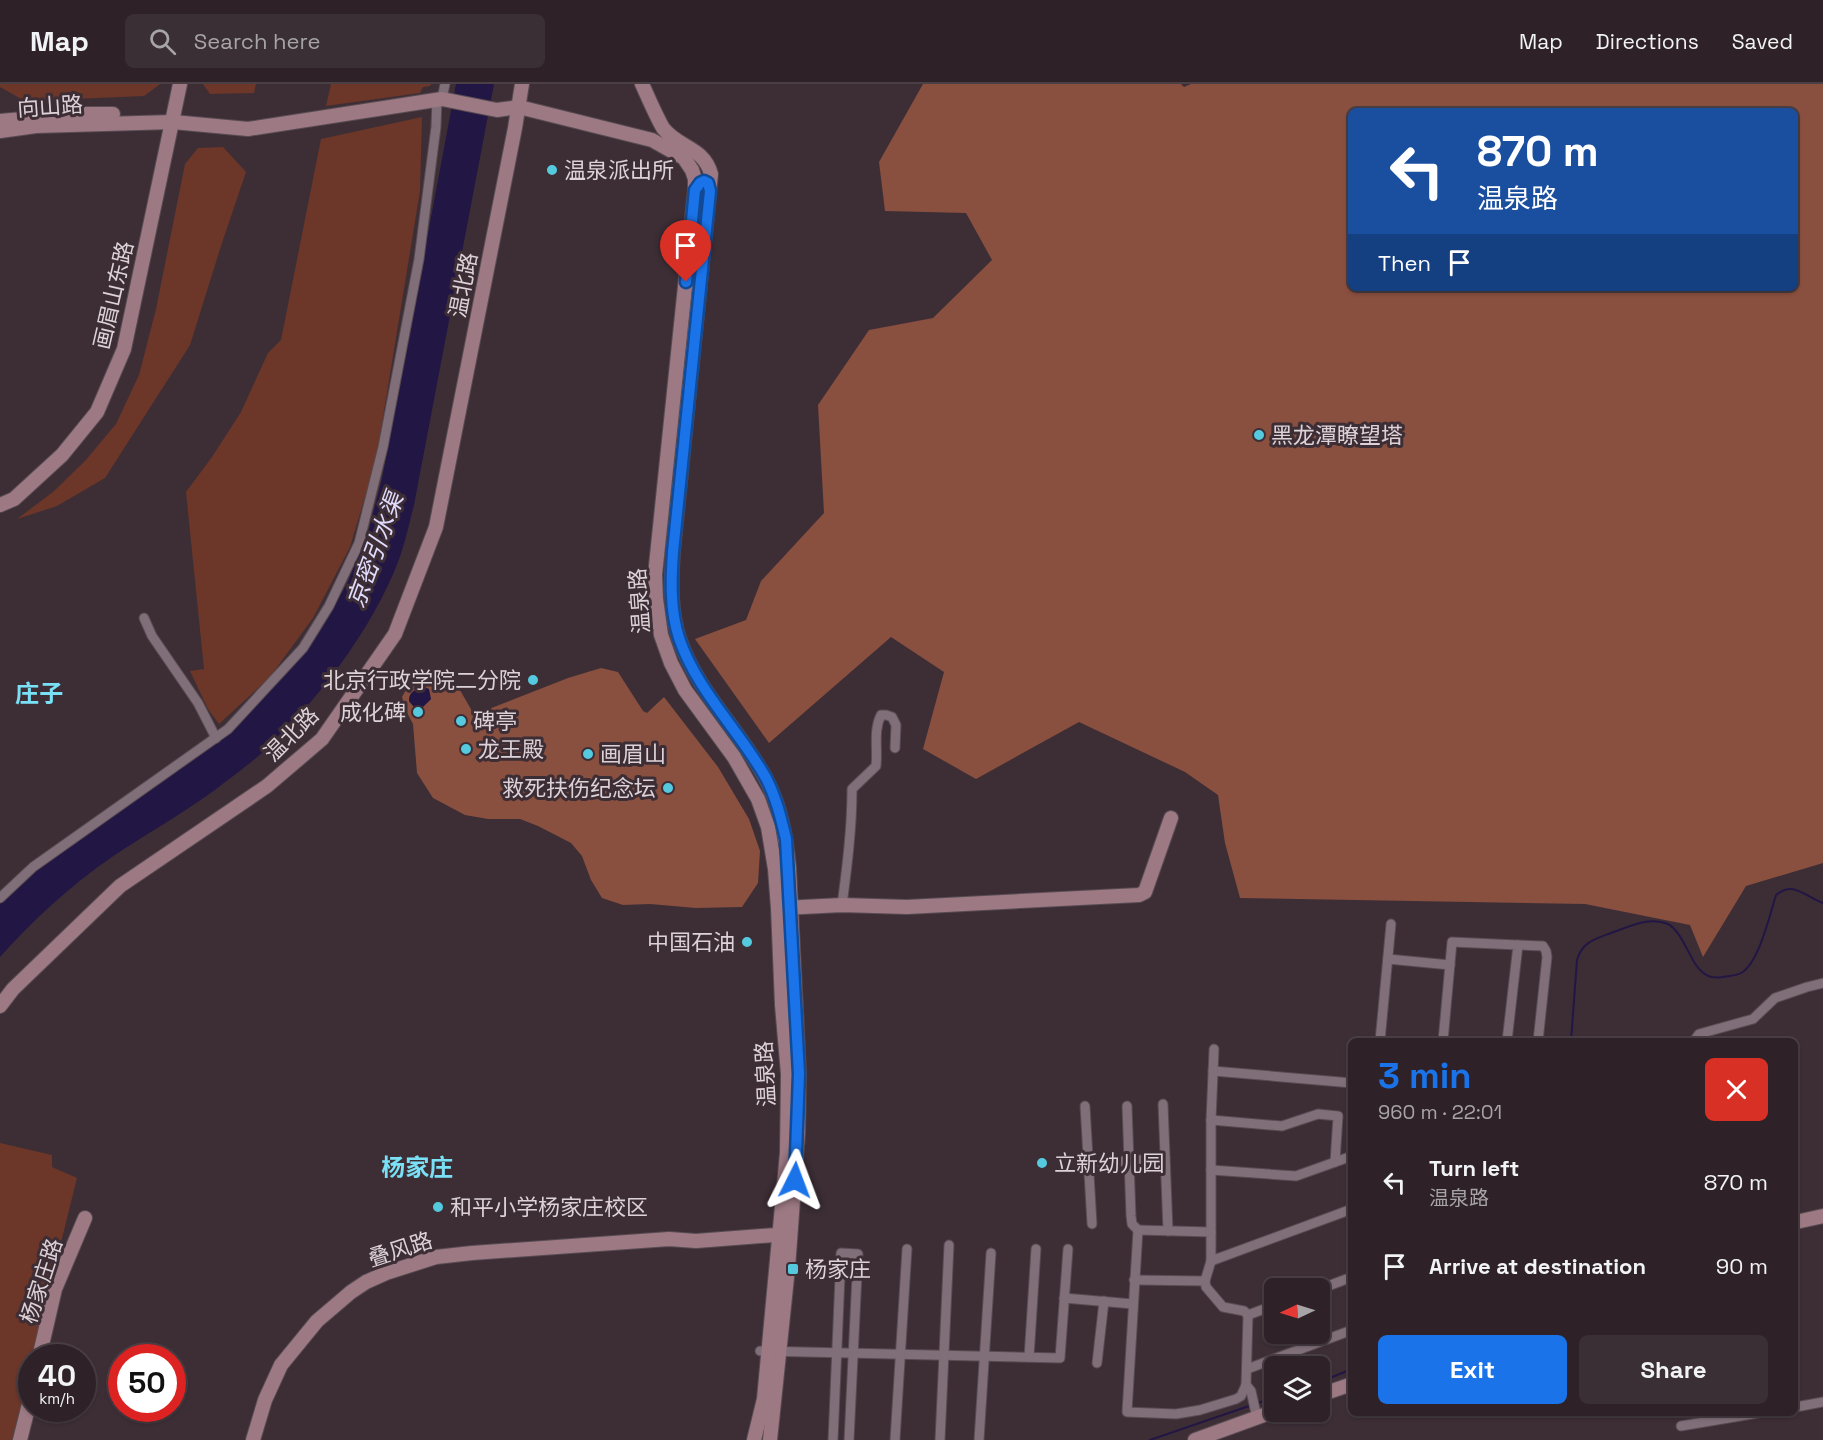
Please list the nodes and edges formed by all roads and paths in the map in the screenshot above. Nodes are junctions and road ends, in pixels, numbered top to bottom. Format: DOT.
graph roads {
  1 [pos="180,84"];
  2 [pos="445,84"];
  3 [pos="522,84"];
  4 [pos="531,84"];
  5 [pos="642,84"];
  6 [pos="439,99"];
  7 [pos="519,108"];
  8 [pos="174,117"];
  9 [pos="0,121"];
  10 [pos="0,131"];
  11 [pos="695,190"];
  12 [pos="710,191"];
  13 [pos="0,505"];
  14 [pos="144,618"];
  15 [pos="216,738"];
  16 [pos="895,748"];
  17 [pos="1171,818"];
  18 [pos="0,898"];
  19 [pos="842,905"];
  20 [pos="784,908"];
  21 [pos="1391,924"];
  22 [pos="1518,945"];
  23 [pos="1388,959"];
  24 [pos="1450,965"];
  25 [pos="1823,983"];
  26 [pos="0,1006"];
  27 [pos="1380,1038"];
  28 [pos="1443,1038"];
  29 [pos="1507,1038"];
  30 [pos="1538,1038"];
  31 [pos="1696,1038"];
  32 [pos="1214,1049"];
  33 [pos="1213,1071"];
  34 [pos="1348,1083"];
  35 [pos="1163,1104"];
  36 [pos="1085,1106"];
  37 [pos="1127,1106"];
  38 [pos="1211,1120"];
  39 [pos="1348,1157"];
  40 [pos="1166,1158"];
  41 [pos="1129,1161"];
  42 [pos="1335,1162"];
  43 [pos="1088,1164"];
  44 [pos="1211,1170"];
  45 [pos="1348,1210"];
  46 [pos="1823,1216"];
  47 [pos="85,1218"];
  48 [pos="1798,1222"];
  49 [pos="1092,1224"];
  50 [pos="1138,1230"];
  51 [pos="1168,1231"];
  52 [pos="1211,1232"];
  53 [pos="785,1234"];
  54 [pos="949,1245"];
  55 [pos="906,1249"];
  56 [pos="1068,1249"];
  57 [pos="1036,1250"];
  58 [pos="991,1253"];
  59 [pos="1211,1261"];
  60 [pos="1348,1278"];
  61 [pos="1134,1280"];
  62 [pos="1205,1281"];
  63 [pos="1330,1285"];
  64 [pos="1064,1298"];
  65 [pos="1104,1301"];
  66 [pos="1133,1304"];
  67 [pos="1264,1309"];
  68 [pos="1248,1315"];
  69 [pos="1348,1331"];
  70 [pos="42,1344"];
  71 [pos="769,1352"];
  72 [pos="837,1353"];
  73 [pos="854,1353"];
  74 [pos="900,1354"];
  75 [pos="944,1355"];
  76 [pos="985,1356"];
  77 [pos="1029,1357"];
  78 [pos="1097,1363"];
  79 [pos="1247,1369"];
  80 [pos="1246,1385"];
  81 [pos="1348,1385"];
  82 [pos="1330,1392"];
  83 [pos="1823,1402"];
  84 [pos="1798,1407"];
  85 [pos="1255,1409"];
  86 [pos="1264,1410"];
  87 [pos="1740,1416"];
  88 [pos="24,1422"];
  89 [pos="1681,1426"];
  90 [pos="20,1440"];
  91 [pos="253,1440"];
  92 [pos="753,1440"];
  93 [pos="770,1440"];
  94 [pos="833,1440"];
  95 [pos="849,1440"];
  96 [pos="895,1440"];
  97 [pos="940,1440"];
  98 [pos="980,1440"];
  99 [pos="1195,1440"];
  1 -- 8 [label="main road, 画眉山东路"];
  2 -- 6 [label="street"];
  3 -- 7 [label="main road"];
  4 -- 7 [label="main road"];
  5 -- 12 [label="main road, 温泉路"];
  6 -- 7 [label="main road, 温泉路"];
  6 -- 8 [label="main road, 向山路"];
  6 -- 15 [label="street"];
  7 -- 11 [label="main road, 温泉路"];
  7 -- 26 [label="main road, 温北路"];
  8 -- 9 [label="main road, 向山路"];
  8 -- 10 [label="main road, 向山路"];
  8 -- 13 [label="main road, 画眉山东路"];
  11 -- 12 [label="main road"];
  11 -- 20 [label="main road, 温泉路"];
  12 -- 20 [label="main road, 温泉路"];
  14 -- 15 [label="street"];
  15 -- 18 [label="street"];
  16 -- 19 [label="street"];
  17 -- 19 [label="main road"];
  19 -- 20 [label="main road"];
  20 -- 53 [label="main road, 温泉路"];
  21 -- 23 [label="street"];
  22 -- 24 [label="street"];
  22 -- 29 [label="street"];
  22 -- 30 [label="street"];
  23 -- 24 [label="street"];
  23 -- 27 [label="street"];
  24 -- 28 [label="street"];
  25 -- 31 [label="street"];
  32 -- 33 [label="street"];
  33 -- 34 [label="street"];
  33 -- 38 [label="street"];
  35 -- 40 [label="street"];
  36 -- 43 [label="street"];
  37 -- 41 [label="street"];
  38 -- 42 [label="street"];
  38 -- 44 [label="street"];
  39 -- 42 [label="street"];
  40 -- 41 [label="street"];
  40 -- 51 [label="street"];
  41 -- 43 [label="street"];
  41 -- 50 [label="street"];
  42 -- 44 [label="street"];
  43 -- 49 [label="street"];
  44 -- 52 [label="street"];
  45 -- 59 [label="street"];
  46 -- 48 [label="main road"];
  47 -- 70 [label="main road, 杨家庄路"];
  50 -- 51 [label="street"];
  50 -- 61 [label="street"];
  51 -- 52 [label="street"];
  52 -- 59 [label="street"];
  53 -- 71 [label="main road, 温泉路"];
  53 -- 91 [label="main road, 叠风路"];
  54 -- 75 [label="street"];
  55 -- 74 [label="street"];
  56 -- 64 [label="street"];
  57 -- 77 [label="street"];
  58 -- 76 [label="street"];
  59 -- 62 [label="street"];
  60 -- 63 [label="street"];
  61 -- 62 [label="street"];
  61 -- 66 [label="street"];
  62 -- 68 [label="street"];
  64 -- 65 [label="street"];
  64 -- 77 [label="street"];
  65 -- 66 [label="street"];
  65 -- 78 [label="street"];
  66 -- 80 [label="street"];
  67 -- 68 [label="street"];
  68 -- 79 [label="street"];
  69 -- 79 [label="street"];
  71 -- 72 [label="street"];
  71 -- 92 [label="main road, 温泉路"];
  71 -- 93 [label="main road, 温泉路"];
  72 -- 73 [label="street"];
  72 -- 73 [label="street"];
  72 -- 94 [label="street"];
  73 -- 74 [label="street"];
  73 -- 95 [label="street"];
  74 -- 75 [label="street"];
  74 -- 96 [label="street"];
  75 -- 76 [label="street"];
  75 -- 97 [label="street"];
  76 -- 77 [label="street"];
  76 -- 98 [label="street"];
  79 -- 80 [label="street"];
  80 -- 85 [label="street"];
  81 -- 82 [label="main road"];
  83 -- 84 [label="street"];
  85 -- 86 [label="main road"];
  85 -- 99 [label="main road"];
  87 -- 89 [label="street"];
  88 -- 90 [label="main road"];
}
